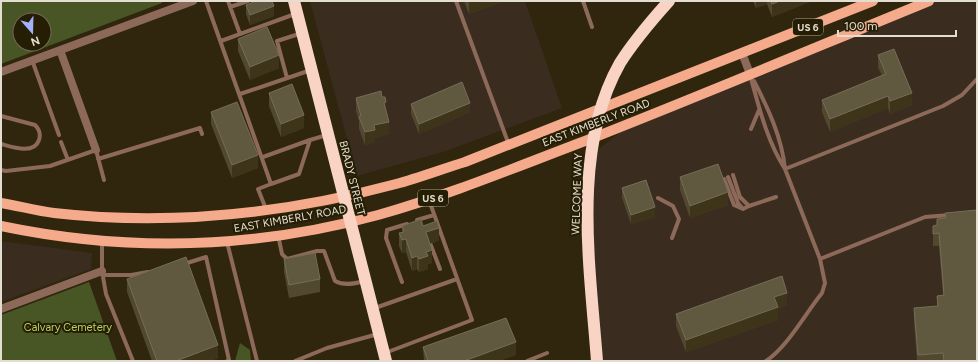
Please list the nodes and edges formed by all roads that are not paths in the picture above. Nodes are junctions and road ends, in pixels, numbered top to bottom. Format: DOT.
graph roads {
  1 [pos="193,1"];
  2 [pos="206,1"];
  3 [pos="228,1"];
  4 [pos="248,1"];
  5 [pos="294,1"];
  6 [pos="456,1"];
  7 [pos="583,1"];
  8 [pos="668,1"];
  9 [pos="873,1"];
  10 [pos="929,1"];
  11 [pos="230,7"];
  12 [pos="297,14"];
  13 [pos="592,27"];
  14 [pos="302,33"];
  15 [pos="240,34"];
  16 [pos="221,41"];
  17 [pos="60,50"];
  18 [pos="742,53"];
  19 [pos="32,60"];
  20 [pos="312,70"];
  21 [pos="1,72"];
  22 [pos="750,74"];
  23 [pos="287,78"];
  24 [pos="977,80"];
  25 [pos="240,94"];
  26 [pos="601,109"];
  27 [pos="760,110"];
  28 [pos="1,116"];
  29 [pos="751,129"];
  30 [pos="202,134"];
  31 [pos="328,134"];
  32 [pos="59,136"];
  33 [pos="594,137"];
  34 [pos="310,140"];
  35 [pos="62,142"];
  36 [pos="1,144"];
  37 [pos="509,145"];
  38 [pos="96,150"];
  39 [pos="263,157"];
  40 [pos="98,159"];
  41 [pos="68,160"];
  42 [pos="785,169"];
  43 [pos="1,170"];
  44 [pos="733,175"];
  45 [pos="104,180"];
  46 [pos="272,184"];
  47 [pos="344,197"];
  48 [pos="776,197"];
  49 [pos="658,198"];
  50 [pos="428,199"];
  51 [pos="1,203"];
  52 [pos="750,206"];
  53 [pos="743,209"];
  54 [pos="267,211"];
  55 [pos="434,215"];
  56 [pos="956,215"];
  57 [pos="350,221"];
  58 [pos="437,223"];
  59 [pos="1,226"];
  60 [pos="432,229"];
  61 [pos="278,235"];
  62 [pos="672,238"];
  63 [pos="102,241"];
  64 [pos="227,242"];
  65 [pos="430,243"];
  66 [pos="820,259"];
  67 [pos="179,265"];
  68 [pos="440,269"];
  69 [pos="150,272"];
  70 [pos="102,273"];
  71 [pos="457,279"];
  72 [pos="365,281"];
  73 [pos="402,282"];
  74 [pos="1,309"];
  75 [pos="372,309"];
  76 [pos="379,333"];
  77 [pos="547,354"];
  78 [pos="311,355"];
  79 [pos="385,357"];
  80 [pos="133,361"];
  81 [pos="227,361"];
  82 [pos="257,361"];
  83 [pos="295,361"];
  84 [pos="313,361"];
  85 [pos="526,361"];
  86 [pos="597,361"];
  87 [pos="766,361"];
  1 -- 17 [label="street"];
  2 -- 16 [label="lane"];
  3 -- 11 [label="lane"];
  4 -- 11 [label="lane"];
  5 -- 12 [label="highway, BRADY STREET"];
  6 -- 37 [label="lane"];
  7 -- 13 [label="lane"];
  8 -- 26 [label="highway, WELCOME WAY"];
  9 -- 18 [label="main road, US 6"];
  10 -- 22 [label="main road, US 6"];
  11 -- 15 [label="lane"];
  12 -- 14 [label="highway, BRADY STREET"];
  12 -- 15 [label="lane"];
  14 -- 20 [label="highway, BRADY STREET"];
  14 -- 23 [label="lane"];
  15 -- 16 [label="lane"];
  16 -- 25 [label="lane"];
  17 -- 19 [label="street"];
  17 -- 38 [label="street"];
  18 -- 22 [label="street"];
  18 -- 26 [label="main road, EAST KIMBERLY ROAD / US 6"];
  19 -- 21 [label="street"];
  19 -- 32 [label="lane"];
  20 -- 23 [label="lane"];
  20 -- 31 [label="highway, BRADY STREET"];
  22 -- 27 [label="lane"];
  22 -- 33 [label="main road, EAST KIMBERLY ROAD / US 6"];
  22 -- 42 [label="lane"];
  23 -- 25 [label="lane"];
  24 -- 42 [label="lane"];
  25 -- 39 [label="lane"];
  26 -- 33 [label="highway, WELCOME WAY"];
  26 -- 37 [label="main road, EAST KIMBERLY ROAD / US 6"];
  27 -- 29 [label="lane"];
  27 -- 42 [label="lane"];
  28 -- 36 [label="lane"];
  30 -- 40 [label="lane"];
  31 -- 34 [label="lane"];
  31 -- 47 [label="highway, BRADY STREET"];
  33 -- 50 [label="main road, EAST KIMBERLY ROAD / US 6"];
  33 -- 86 [label="highway, WELCOME WAY"];
  34 -- 39 [label="lane"];
  34 -- 46 [label="lane"];
  35 -- 41 [label="lane"];
  37 -- 47 [label="main road, EAST KIMBERLY ROAD / US 6"];
  38 -- 40 [label="lane"];
  38 -- 41 [label="lane"];
  39 -- 46 [label="lane"];
  40 -- 45 [label="lane"];
  41 -- 43 [label="lane"];
  42 -- 66 [label="lane"];
  44 -- 52 [label="lane"];
  46 -- 54 [label="lane"];
  47 -- 54 [label="main road, EAST KIMBERLY ROAD / US 6"];
  47 -- 57 [label="highway, BRADY STREET"];
  48 -- 52 [label="lane"];
  49 -- 62 [label="lane"];
  50 -- 55 [label="lane"];
  50 -- 57 [label="main road, EAST KIMBERLY ROAD / US 6"];
  51 -- 54 [label="main road, EAST KIMBERLY ROAD / US 6"];
  52 -- 53 [label="lane"];
  53 -- 53 [label="lane"];
  55 -- 58 [label="lane"];
  55 -- 73 [label="lane"];
  56 -- 66 [label="lane"];
  57 -- 61 [label="main road, EAST KIMBERLY ROAD / US 6"];
  57 -- 72 [label="highway, BRADY STREET"];
  58 -- 60 [label="lane"];
  58 -- 71 [label="lane"];
  59 -- 63 [label="main road, EAST KIMBERLY ROAD / US 6"];
  61 -- 64 [label="main road, EAST KIMBERLY ROAD / US 6"];
  61 -- 72 [label="lane"];
  63 -- 64 [label="main road, EAST KIMBERLY ROAD / US 6"];
  63 -- 70 [label="lane"];
  64 -- 82 [label="lane"];
  65 -- 68 [label="lane"];
  66 -- 87 [label="lane"];
  67 -- 81 [label="lane"];
  69 -- 70 [label="lane"];
  70 -- 74 [label="street"];
  70 -- 80 [label="lane"];
  71 -- 75 [label="lane"];
  71 -- 79 [label="lane"];
  72 -- 75 [label="highway, BRADY STREET"];
  75 -- 76 [label="highway, BRADY STREET"];
  76 -- 78 [label="lane"];
  76 -- 79 [label="highway, BRADY STREET"];
  77 -- 85 [label="lane"];
  78 -- 83 [label="lane"];
  78 -- 84 [label="lane"];
}
